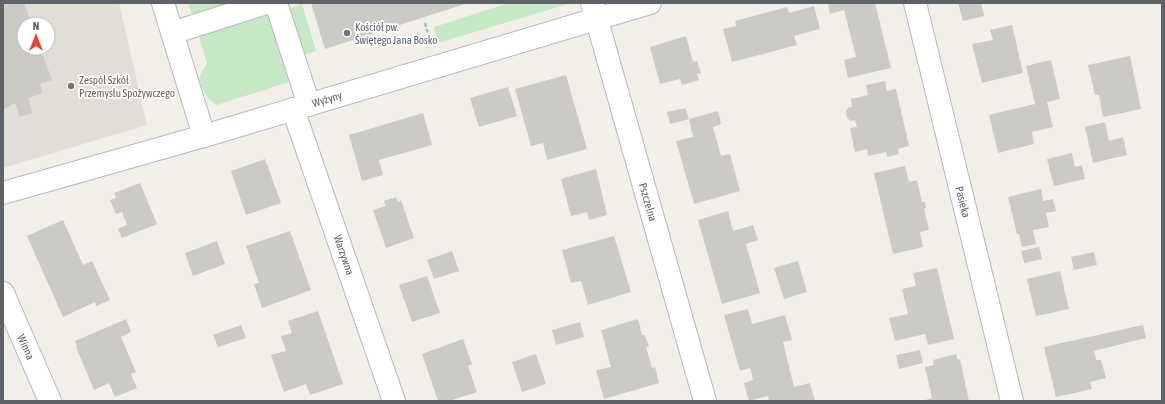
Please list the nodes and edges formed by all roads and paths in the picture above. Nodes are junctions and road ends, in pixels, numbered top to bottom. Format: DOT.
graph roads {
  1 [pos="163,3"];
  2 [pos="266,3"];
  3 [pos="276,3"];
  4 [pos="650,3"];
  5 [pos="915,3"];
  6 [pos="594,11"];
  7 [pos="425,24"];
  8 [pos="172,33"];
  9 [pos="431,45"];
  10 [pos="301,107"];
  11 [pos="204,136"];
  12 [pos="3,193"];
  13 [pos="3,293"];
  14 [pos="50,401"];
  15 [pos="394,401"];
  16 [pos="705,401"];
  17 [pos="1012,401"];
  1 -- 8 [label="street"];
  2 -- 8 [label="street"];
  3 -- 10 [label="street, Warzywna"];
  4 -- 6 [label="street, Wyżyny"];
  5 -- 17 [label="street, Pasieka"];
  6 -- 10 [label="street, Wyżyny"];
  6 -- 16 [label="street, Pszczelna"];
  7 -- 9 [label="path"];
  8 -- 11 [label="street"];
  10 -- 11 [label="street, Wyżyny"];
  10 -- 15 [label="street, Warzywna"];
  11 -- 12 [label="street, Wyżyny"];
  13 -- 14 [label="street, Winna"];
}
